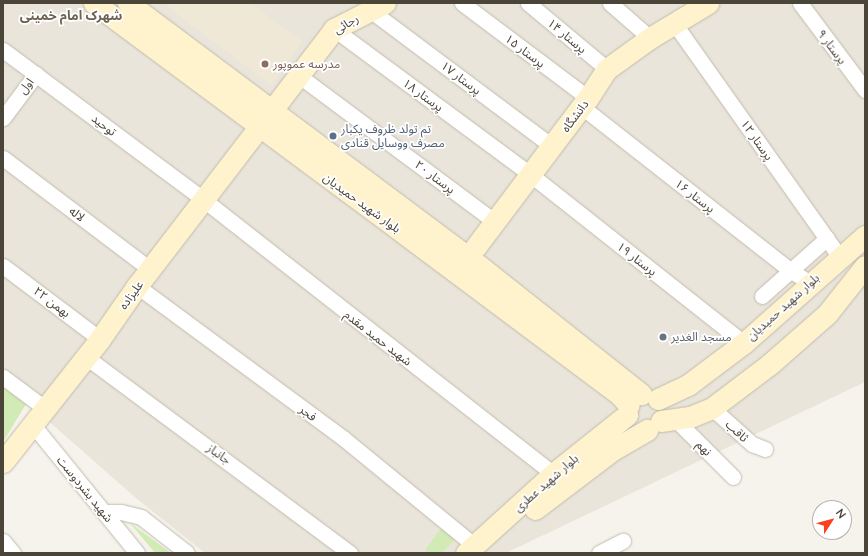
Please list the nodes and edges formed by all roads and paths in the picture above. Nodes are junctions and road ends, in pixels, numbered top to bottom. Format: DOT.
graph roads {
  1 [pos="94,3"];
  2 [pos="462,3"];
  3 [pos="528,3"];
  4 [pos="610,3"];
  5 [pos="800,3"];
  6 [pos="695,6"];
  7 [pos="140,7"];
  8 [pos="378,7"];
  9 [pos="674,23"];
  10 [pos="334,29"];
  11 [pos="129,30"];
  12 [pos="650,38"];
  13 [pos="3,50"];
  14 [pos="607,69"];
  15 [pos="36,74"];
  16 [pos="298,75"];
  17 [pos="865,90"];
  18 [pos="585,103"];
  19 [pos="3,118"];
  20 [pos="265,120"];
  21 [pos="552,146"];
  22 [pos="3,158"];
  23 [pos="531,174"];
  24 [pos="204,200"];
  25 [pos="402,220"];
  26 [pos="495,222"];
  27 [pos="865,236"];
  28 [pos="827,238"];
  29 [pos="839,256"];
  30 [pos="468,257"];
  31 [pos="3,266"];
  32 [pos="865,266"];
  33 [pos="150,269"];
  34 [pos="790,270"];
  35 [pos="810,283"];
  36 [pos="137,286"];
  37 [pos="762,296"];
  38 [pos="100,339"];
  39 [pos="744,343"];
  40 [pos="86,357"];
  41 [pos="3,377"];
  42 [pos="639,403"];
  43 [pos="712,408"];
  44 [pos="40,417"];
  45 [pos="661,423"];
  46 [pos="765,450"];
  47 [pos="3,462"];
  48 [pos="554,474"];
  49 [pos="733,477"];
  50 [pos="104,512"];
  51 [pos="3,541"];
  52 [pos="623,541"];
  53 [pos="477,551"];
  54 [pos="13,553"];
  55 [pos="137,553"];
  56 [pos="187,553"];
  57 [pos="350,553"];
  58 [pos="599,553"];
  1 -- 11 [label="main road, بلوار شهید حمیدیان"];
  2 -- 18 [label="street, پرستار ۱۵"];
  3 -- 14 [label="street, پرستار ۱۴"];
  4 -- 12 [label="street"];
  5 -- 17 [label="street, پرستار ۹"];
  6 -- 9 [label="main road, دانشگاه"];
  7 -- 11 [label="main road"];
  7 -- 20 [label="main road, بلوار شهید حمیدیان"];
  8 -- 10 [label="main road, رجائی"];
  8 -- 21 [label="street, پرستار ۱۷"];
  9 -- 12 [label="main road, دانشگاه"];
  9 -- 28 [label="street, پرستار ۱۲"];
  10 -- 16 [label="main road, رجائی"];
  10 -- 23 [label="street, پرستار ۱۸"];
  11 -- 20 [label="main road, بلوار شهید حمیدیان"];
  12 -- 14 [label="main road, دانشگاه"];
  13 -- 15 [label="street, توحید"];
  14 -- 18 [label="main road, دانشگاه"];
  15 -- 19 [label="street, اول"];
  15 -- 24 [label="street, توحید"];
  16 -- 20 [label="main road, رجائی"];
  16 -- 26 [label="street, پرستار ۲۰"];
  18 -- 21 [label="main road, دانشگاه"];
  18 -- 34 [label="street, پرستار ۱۶"];
  20 -- 24 [label="main road, علیزاده"];
  20 -- 25 [label="main road, بلوار شهید حمیدیان"];
  21 -- 23 [label="main road, دانشگاه"];
  22 -- 33 [label="street, لاله"];
  23 -- 26 [label="main road, دانشگاه"];
  23 -- 39 [label="street, پرستار ۱۹"];
  24 -- 33 [label="main road, علیزاده"];
  24 -- 48 [label="street, شهید حمید مقدم"];
  25 -- 30 [label="main road, بلوار شهید حمیدیان"];
  25 -- 42 [label="main road, بلوار شهید حمیدیان"];
  26 -- 30 [label="main road, دانشگاه"];
  27 -- 29 [label="main road, بلوار شهید حمیدیان"];
  28 -- 29 [label="street, پرستار ۱۲"];
  28 -- 34 [label="street"];
  29 -- 35 [label="main road, بلوار شهید حمیدیان"];
  30 -- 42 [label="main road, بلوار شهید حمیدیان"];
  31 -- 38 [label="street, ۲۲ بهمن"];
  32 -- 43 [label="main road"];
  33 -- 36 [label="main road, علیزاده"];
  34 -- 35 [label="street, پرستار ۱۶"];
  34 -- 37 [label="street"];
  35 -- 39 [label="main road, بلوار شهید حمیدیان"];
  36 -- 38 [label="main road, علیزاده"];
  36 -- 53 [label="street, فجر"];
  38 -- 40 [label="main road, علیزاده"];
  39 -- 42 [label="main road, بلوار شهید حمیدیان"];
  40 -- 44 [label="main road, علیزاده"];
  40 -- 57 [label="street, جانباز"];
  41 -- 44 [label="street, شهید بشردوست"];
  42 -- 45 [label="main road"];
  42 -- 45 [label="main road"];
  42 -- 48 [label="main road, بلوار شهید عطری"];
  43 -- 45 [label="main road"];
  43 -- 46 [label="street, ثاقب"];
  44 -- 47 [label="main road, علیزاده"];
  44 -- 50 [label="street, شهید بشردوست"];
  45 -- 49 [label="street, نهم"];
  45 -- 53 [label="main road, بلوار شهید عطری"];
  48 -- 53 [label="main road, بلوار شهید عطری"];
  50 -- 55 [label="street, شهید بشردوست"];
  50 -- 56 [label="street"];
  51 -- 54 [label="street"];
  52 -- 58 [label="street"];
}
